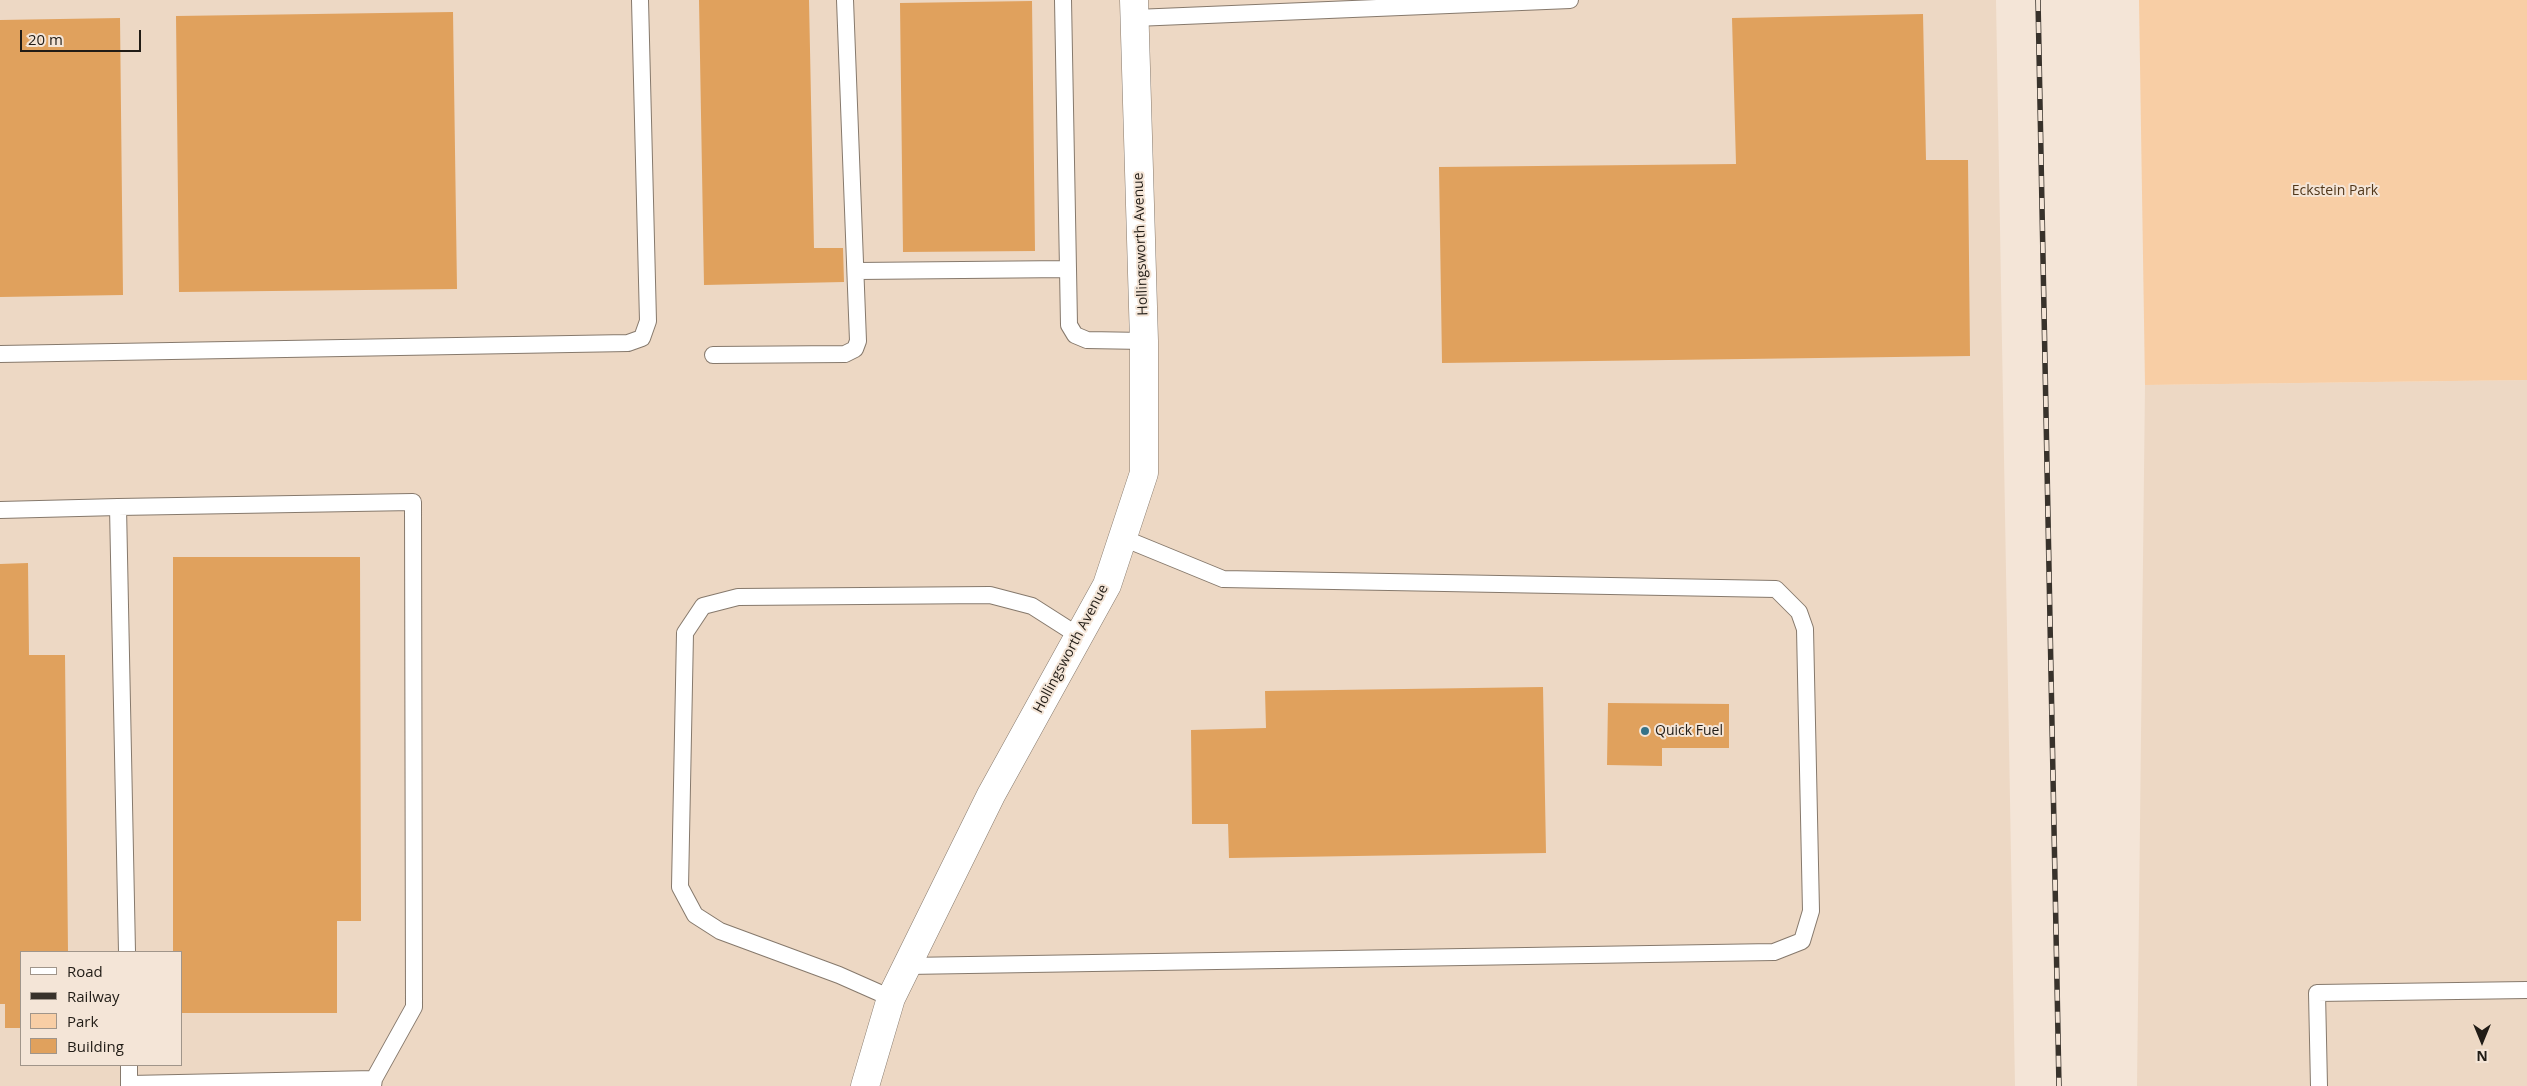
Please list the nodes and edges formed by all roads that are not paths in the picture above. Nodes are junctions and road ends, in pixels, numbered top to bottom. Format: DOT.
graph roads {
  1 [pos="640,0"];
  2 [pos="845,0"];
  3 [pos="1063,0"];
  4 [pos="1570,0"];
  5 [pos="1134,9"];
  6 [pos="1068,269"];
  7 [pos="857,271"];
  8 [pos="1144,341"];
  9 [pos="0,354"];
  10 [pos="713,355"];
  11 [pos="118,507"];
  12 [pos="0,510"];
  13 [pos="1122,538"];
  14 [pos="1079,636"];
  15 [pos="127,951"];
  16 [pos="907,966"];
  17 [pos="2527,990"];
  18 [pos="891,998"];
  19 [pos="129,1066"];
  20 [pos="373,1083"];
  21 [pos="129,1085"];
  22 [pos="865,1086"];
  23 [pos="2318,1086"];
  1 -- 9 [label="lane"];
  2 -- 7 [label="lane"];
  3 -- 6 [label="lane"];
  4 -- 5 [label="lane"];
  5 -- 8 [label="street, Hollingsworth Avenue"];
  6 -- 7 [label="lane"];
  6 -- 8 [label="lane"];
  7 -- 10 [label="lane"];
  8 -- 13 [label="street, Hollingsworth Avenue"];
  11 -- 12 [label="lane"];
  11 -- 15 [label="lane"];
  11 -- 20 [label="lane"];
  13 -- 14 [label="street, Hollingsworth Avenue"];
  13 -- 16 [label="lane"];
  14 -- 16 [label="street, Hollingsworth Avenue"];
  14 -- 18 [label="lane"];
  16 -- 18 [label="street, Hollingsworth Avenue"];
  17 -- 23 [label="lane"];
  18 -- 22 [label="street, Hollingsworth Avenue"];
  19 -- 21 [label="lane"];
  20 -- 21 [label="lane"];
}
